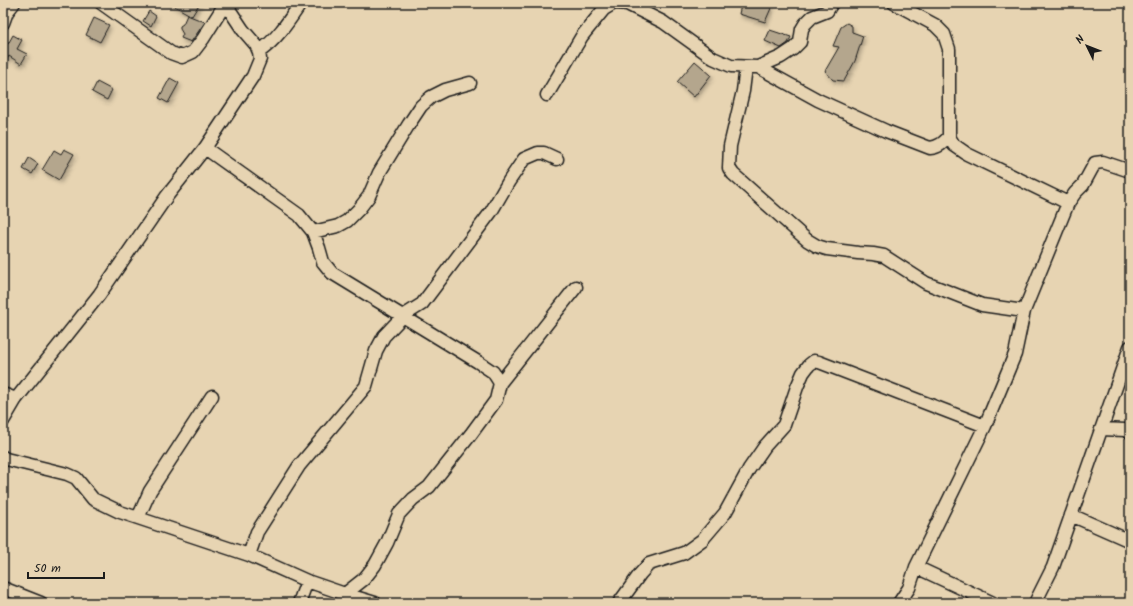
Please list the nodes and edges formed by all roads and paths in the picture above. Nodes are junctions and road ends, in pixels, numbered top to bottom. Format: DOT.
graph roads {
  1 [pos="14,3"];
  2 [pos="101,3"];
  3 [pos="301,3"];
  4 [pos="615,3"];
  5 [pos="832,3"];
  6 [pos="894,3"];
  7 [pos="225,4"];
  8 [pos="3,23"];
  9 [pos="259,52"];
  10 [pos="752,67"];
  11 [pos="470,83"];
  12 [pos="547,95"];
  13 [pos="950,137"];
  14 [pos="205,148"];
  15 [pos="557,159"];
  16 [pos="1130,171"];
  17 [pos="1068,203"];
  18 [pos="313,232"];
  19 [pos="576,287"];
  20 [pos="1024,311"];
  21 [pos="403,316"];
  22 [pos="1130,347"];
  23 [pos="500,384"];
  24 [pos="3,394"];
  25 [pos="212,396"];
  26 [pos="16,399"];
  27 [pos="3,421"];
  28 [pos="986,426"];
  29 [pos="1101,429"];
  30 [pos="1130,432"];
  31 [pos="3,456"];
  32 [pos="1071,515"];
  33 [pos="138,518"];
  34 [pos="1130,541"];
  35 [pos="249,555"];
  36 [pos="916,567"];
  37 [pos="306,581"];
  38 [pos="3,588"];
  39 [pos="345,594"];
  40 [pos="41,603"];
  41 [pos="299,603"];
  42 [pos="375,603"];
  43 [pos="619,603"];
  44 [pos="899,603"];
  45 [pos="993,603"];
  46 [pos="1035,603"];
  1 -- 8 [label="street"];
  2 -- 7 [label="street"];
  3 -- 9 [label="street"];
  4 -- 10 [label="street"];
  4 -- 12 [label="street"];
  5 -- 10 [label="street"];
  6 -- 13 [label="street"];
  7 -- 9 [label="street"];
  9 -- 14 [label="street"];
  10 -- 13 [label="street"];
  10 -- 20 [label="street"];
  11 -- 18 [label="street"];
  13 -- 17 [label="street"];
  14 -- 18 [label="street"];
  14 -- 26 [label="street"];
  15 -- 21 [label="street"];
  16 -- 17 [label="street"];
  17 -- 20 [label="street"];
  18 -- 21 [label="street"];
  19 -- 23 [label="street"];
  20 -- 28 [label="street"];
  21 -- 23 [label="street"];
  21 -- 35 [label="street"];
  22 -- 29 [label="street"];
  23 -- 39 [label="street"];
  24 -- 26 [label="street"];
  25 -- 33 [label="street"];
  26 -- 27 [label="street"];
  28 -- 36 [label="street"];
  28 -- 43 [label="street"];
  29 -- 30 [label="street"];
  29 -- 32 [label="street"];
  31 -- 33 [label="street"];
  32 -- 34 [label="street"];
  32 -- 46 [label="street"];
  33 -- 35 [label="street"];
  35 -- 37 [label="street"];
  36 -- 44 [label="street"];
  36 -- 45 [label="street"];
  37 -- 39 [label="street"];
  37 -- 41 [label="street"];
  38 -- 40 [label="street"];
  39 -- 42 [label="street"];
}
